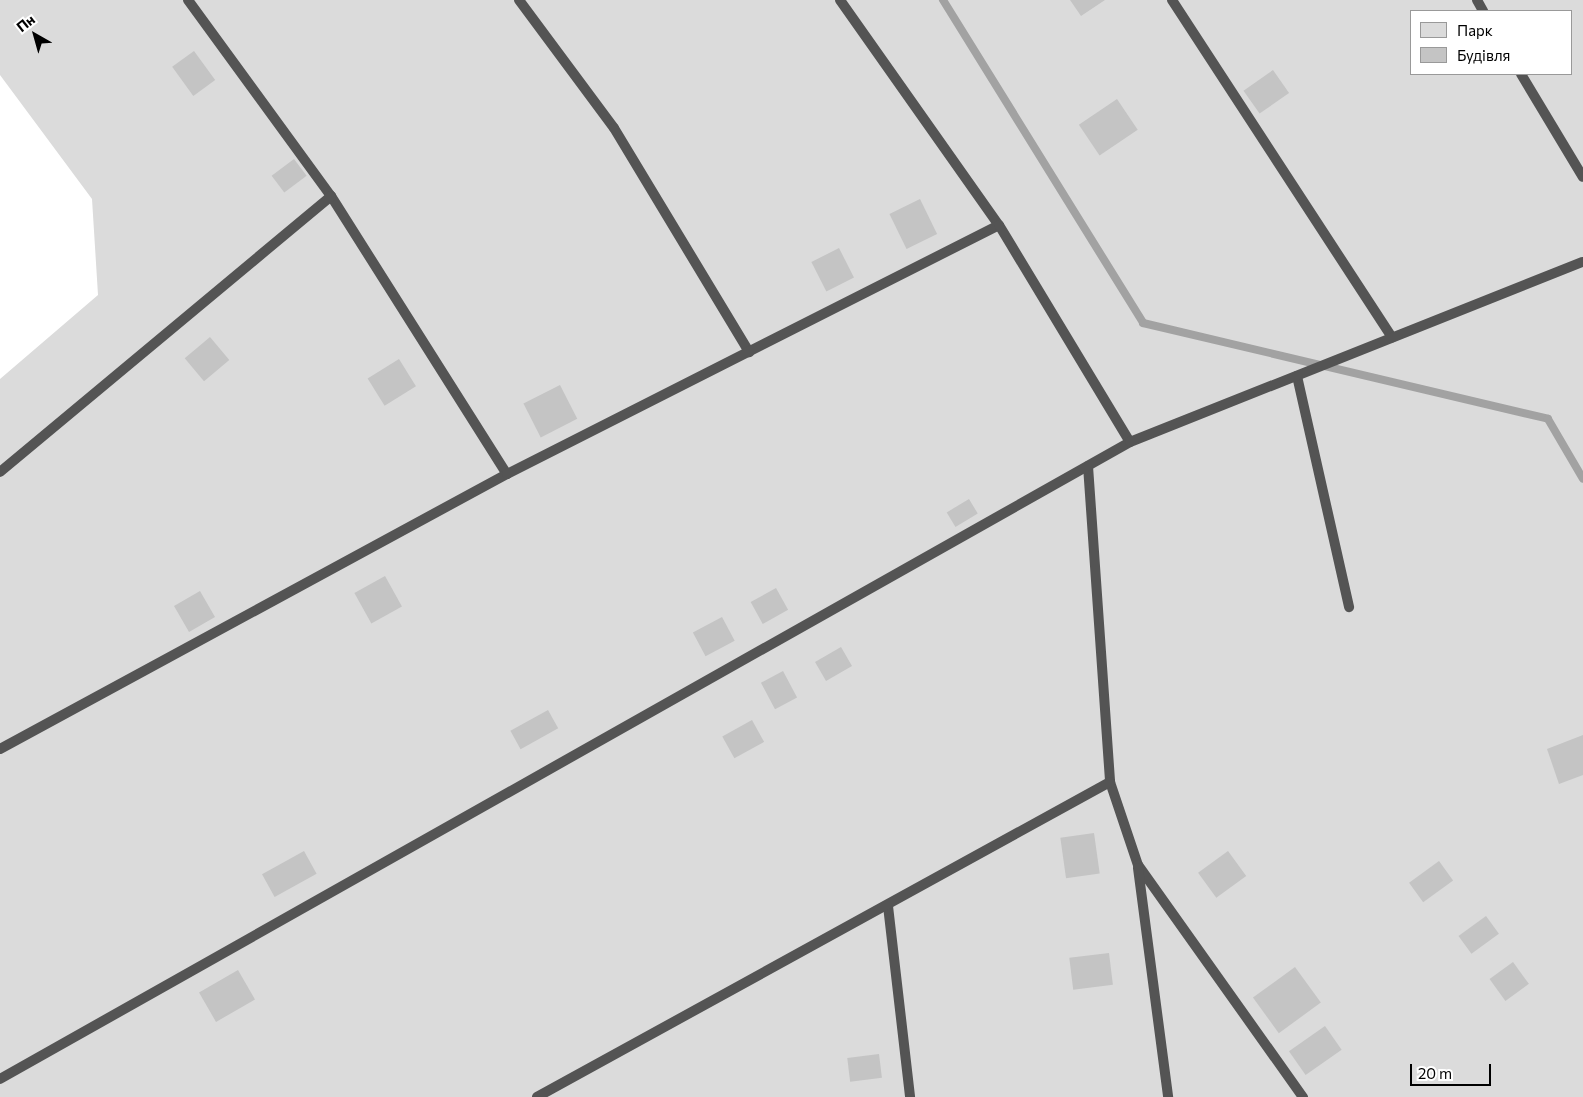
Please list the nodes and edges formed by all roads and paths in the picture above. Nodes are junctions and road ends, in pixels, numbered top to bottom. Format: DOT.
graph roads {
  1 [pos="188,0"];
  2 [pos="519,0"];
  3 [pos="840,0"];
  4 [pos="1172,0"];
  5 [pos="1522,75"];
  6 [pos="1583,177"];
  7 [pos="331,196"];
  8 [pos="999,225"];
  9 [pos="1583,262"];
  10 [pos="1392,338"];
  11 [pos="749,352"];
  12 [pos="1297,376"];
  13 [pos="1130,442"];
  14 [pos="1088,466"];
  15 [pos="0,472"];
  16 [pos="507,474"];
  17 [pos="1349,607"];
  18 [pos="0,749"];
  19 [pos="1110,782"];
  20 [pos="1138,865"];
  21 [pos="888,906"];
  22 [pos="0,1079"];
  23 [pos="537,1097"];
  24 [pos="910,1097"];
  25 [pos="1168,1097"];
  26 [pos="1303,1097"];
  1 -- 7 [label="lane"];
  2 -- 11 [label="lane"];
  3 -- 8 [label="lane"];
  4 -- 10 [label="lane"];
  5 -- 6 [label="lane"];
  7 -- 15 [label="lane"];
  7 -- 16 [label="lane"];
  8 -- 11 [label="lane"];
  8 -- 13 [label="lane"];
  9 -- 10 [label="lane"];
  10 -- 12 [label="lane"];
  11 -- 16 [label="lane"];
  12 -- 13 [label="lane"];
  12 -- 17 [label="lane"];
  13 -- 14 [label="lane"];
  14 -- 19 [label="lane"];
  14 -- 22 [label="lane"];
  16 -- 18 [label="lane"];
  19 -- 20 [label="lane"];
  19 -- 21 [label="lane"];
  20 -- 25 [label="lane"];
  20 -- 26 [label="lane"];
  21 -- 23 [label="lane"];
  21 -- 24 [label="lane"];
}
